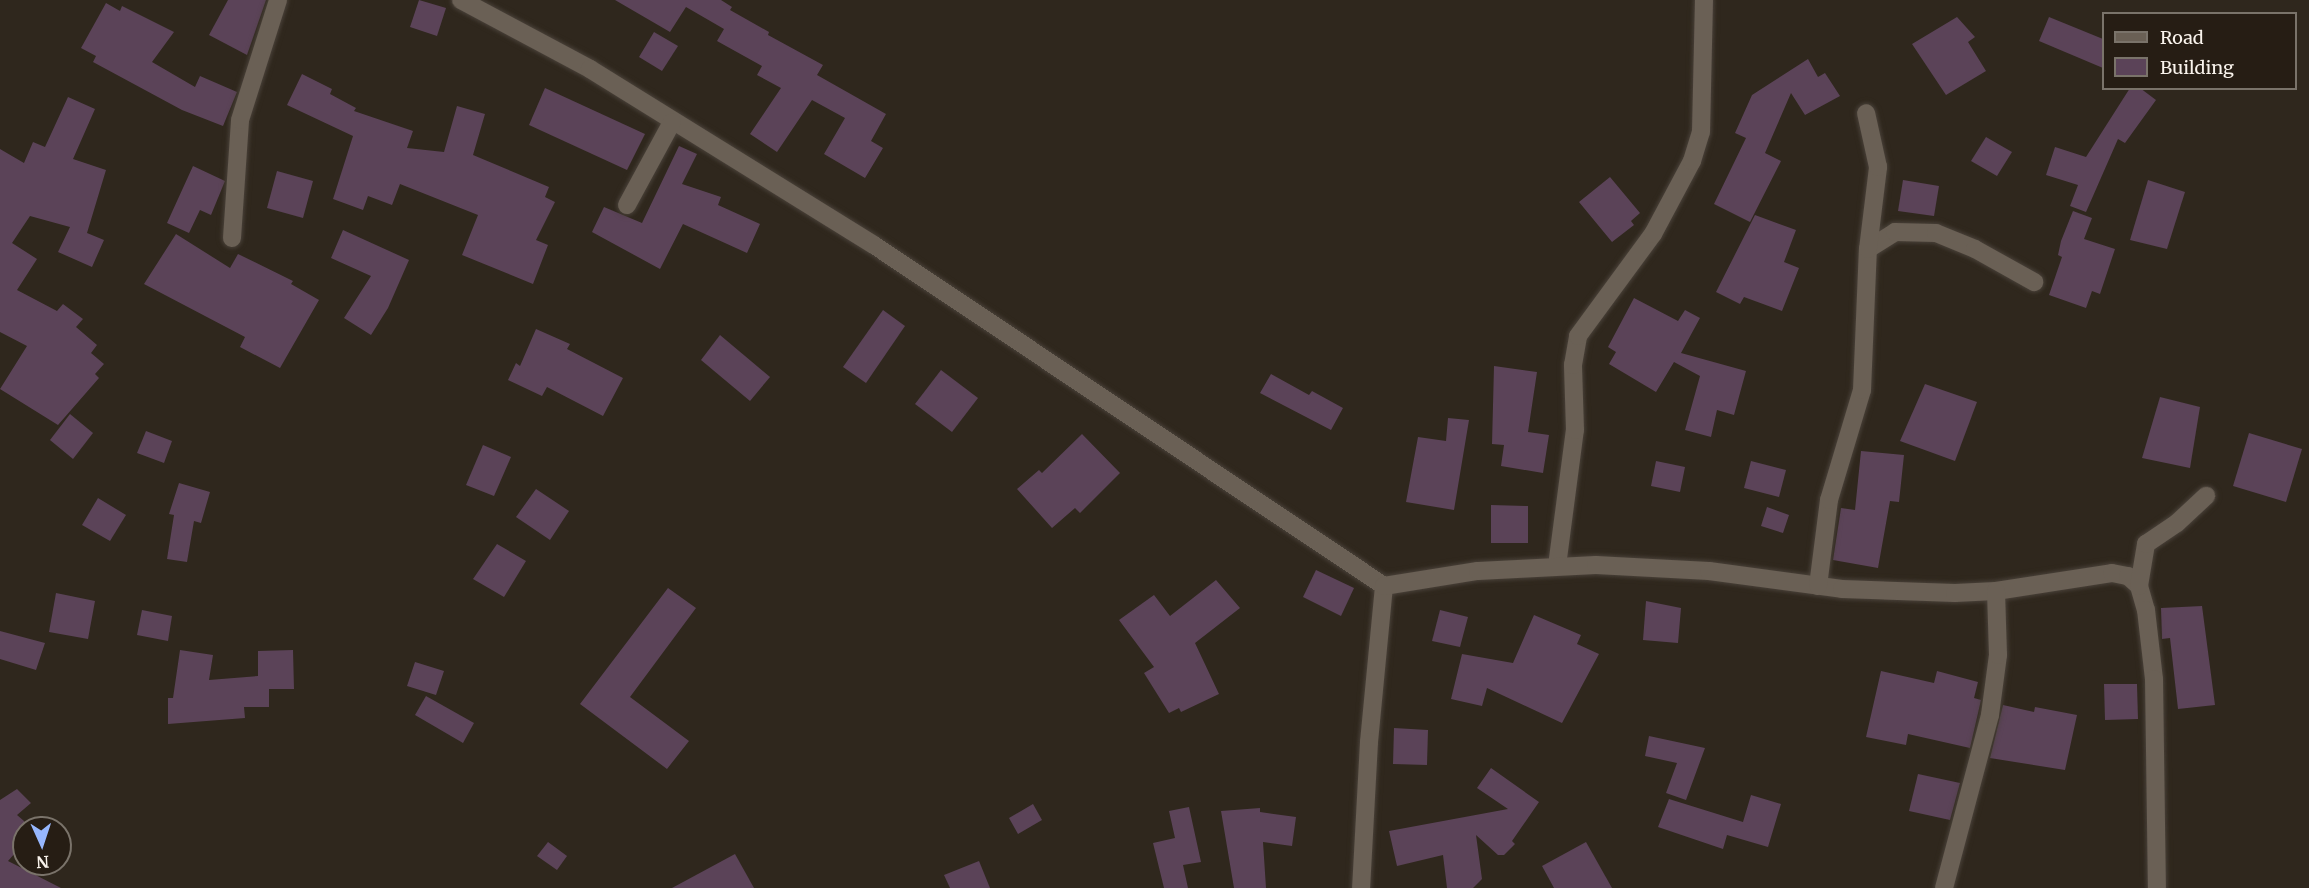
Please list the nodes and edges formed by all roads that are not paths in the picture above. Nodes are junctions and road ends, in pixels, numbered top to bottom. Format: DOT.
graph roads {
  1 [pos="278,0"];
  2 [pos="461,0"];
  3 [pos="1704,0"];
  4 [pos="1866,113"];
  5 [pos="672,122"];
  6 [pos="627,205"];
  7 [pos="232,238"];
  8 [pos="1868,249"];
  9 [pos="2034,282"];
  10 [pos="2206,496"];
  11 [pos="1557,566"];
  12 [pos="1384,586"];
  13 [pos="1818,586"];
  14 [pos="2139,586"];
  15 [pos="1996,591"];
  16 [pos="1356,886"];
  17 [pos="1944,888"];
  18 [pos="2157,888"];
  1 -- 7 [label="street"];
  2 -- 5 [label="street"];
  3 -- 11 [label="street"];
  4 -- 8 [label="street"];
  5 -- 6 [label="street"];
  5 -- 12 [label="street"];
  8 -- 9 [label="street"];
  8 -- 13 [label="street"];
  10 -- 14 [label="street"];
  11 -- 12 [label="street"];
  11 -- 13 [label="street"];
  12 -- 16 [label="street"];
  13 -- 15 [label="street"];
  14 -- 15 [label="street"];
  14 -- 18 [label="street"];
  15 -- 17 [label="street"];
}
